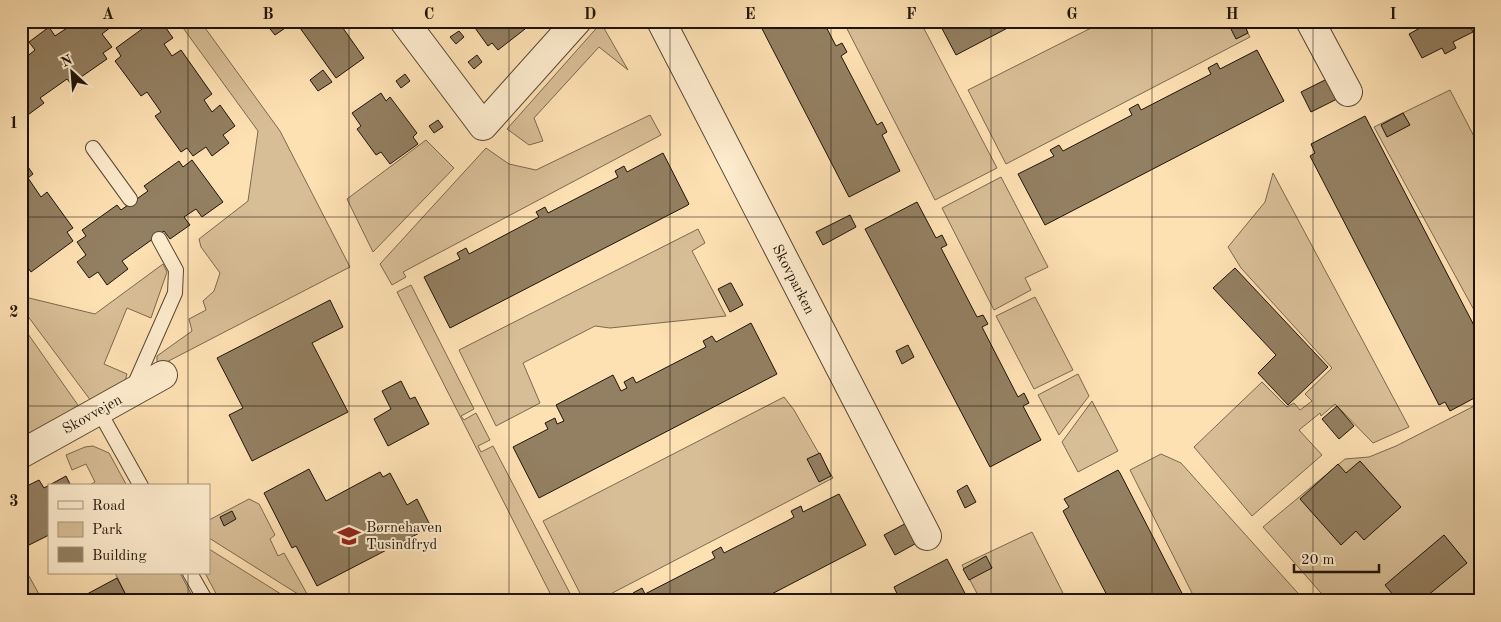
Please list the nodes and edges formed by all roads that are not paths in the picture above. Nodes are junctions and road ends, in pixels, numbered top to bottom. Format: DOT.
graph roads {
  1 [pos="404,21"];
  2 [pos="577,21"];
  3 [pos="661,21"];
  4 [pos="1310,21"];
  5 [pos="1348,92"];
  6 [pos="92,148"];
  7 [pos="130,199"];
  8 [pos="159,240"];
  9 [pos="163,375"];
  10 [pos="131,393"];
  11 [pos="99,410"];
  12 [pos="21,454"];
  13 [pos="140,484"];
  14 [pos="928,536"];
  15 [pos="191,574"];
  16 [pos="206,601"];
  1 -- 2 [label="street"];
  3 -- 14 [label="street, Skovparken"];
  4 -- 5 [label="street"];
  6 -- 7 [label="lane"];
  8 -- 10 [label="lane"];
  9 -- 10 [label="street, Skovvejen"];
  10 -- 11 [label="street, Skovvejen"];
  11 -- 12 [label="street, Skovvejen"];
  11 -- 13 [label="lane"];
  15 -- 16 [label="lane"];
}
